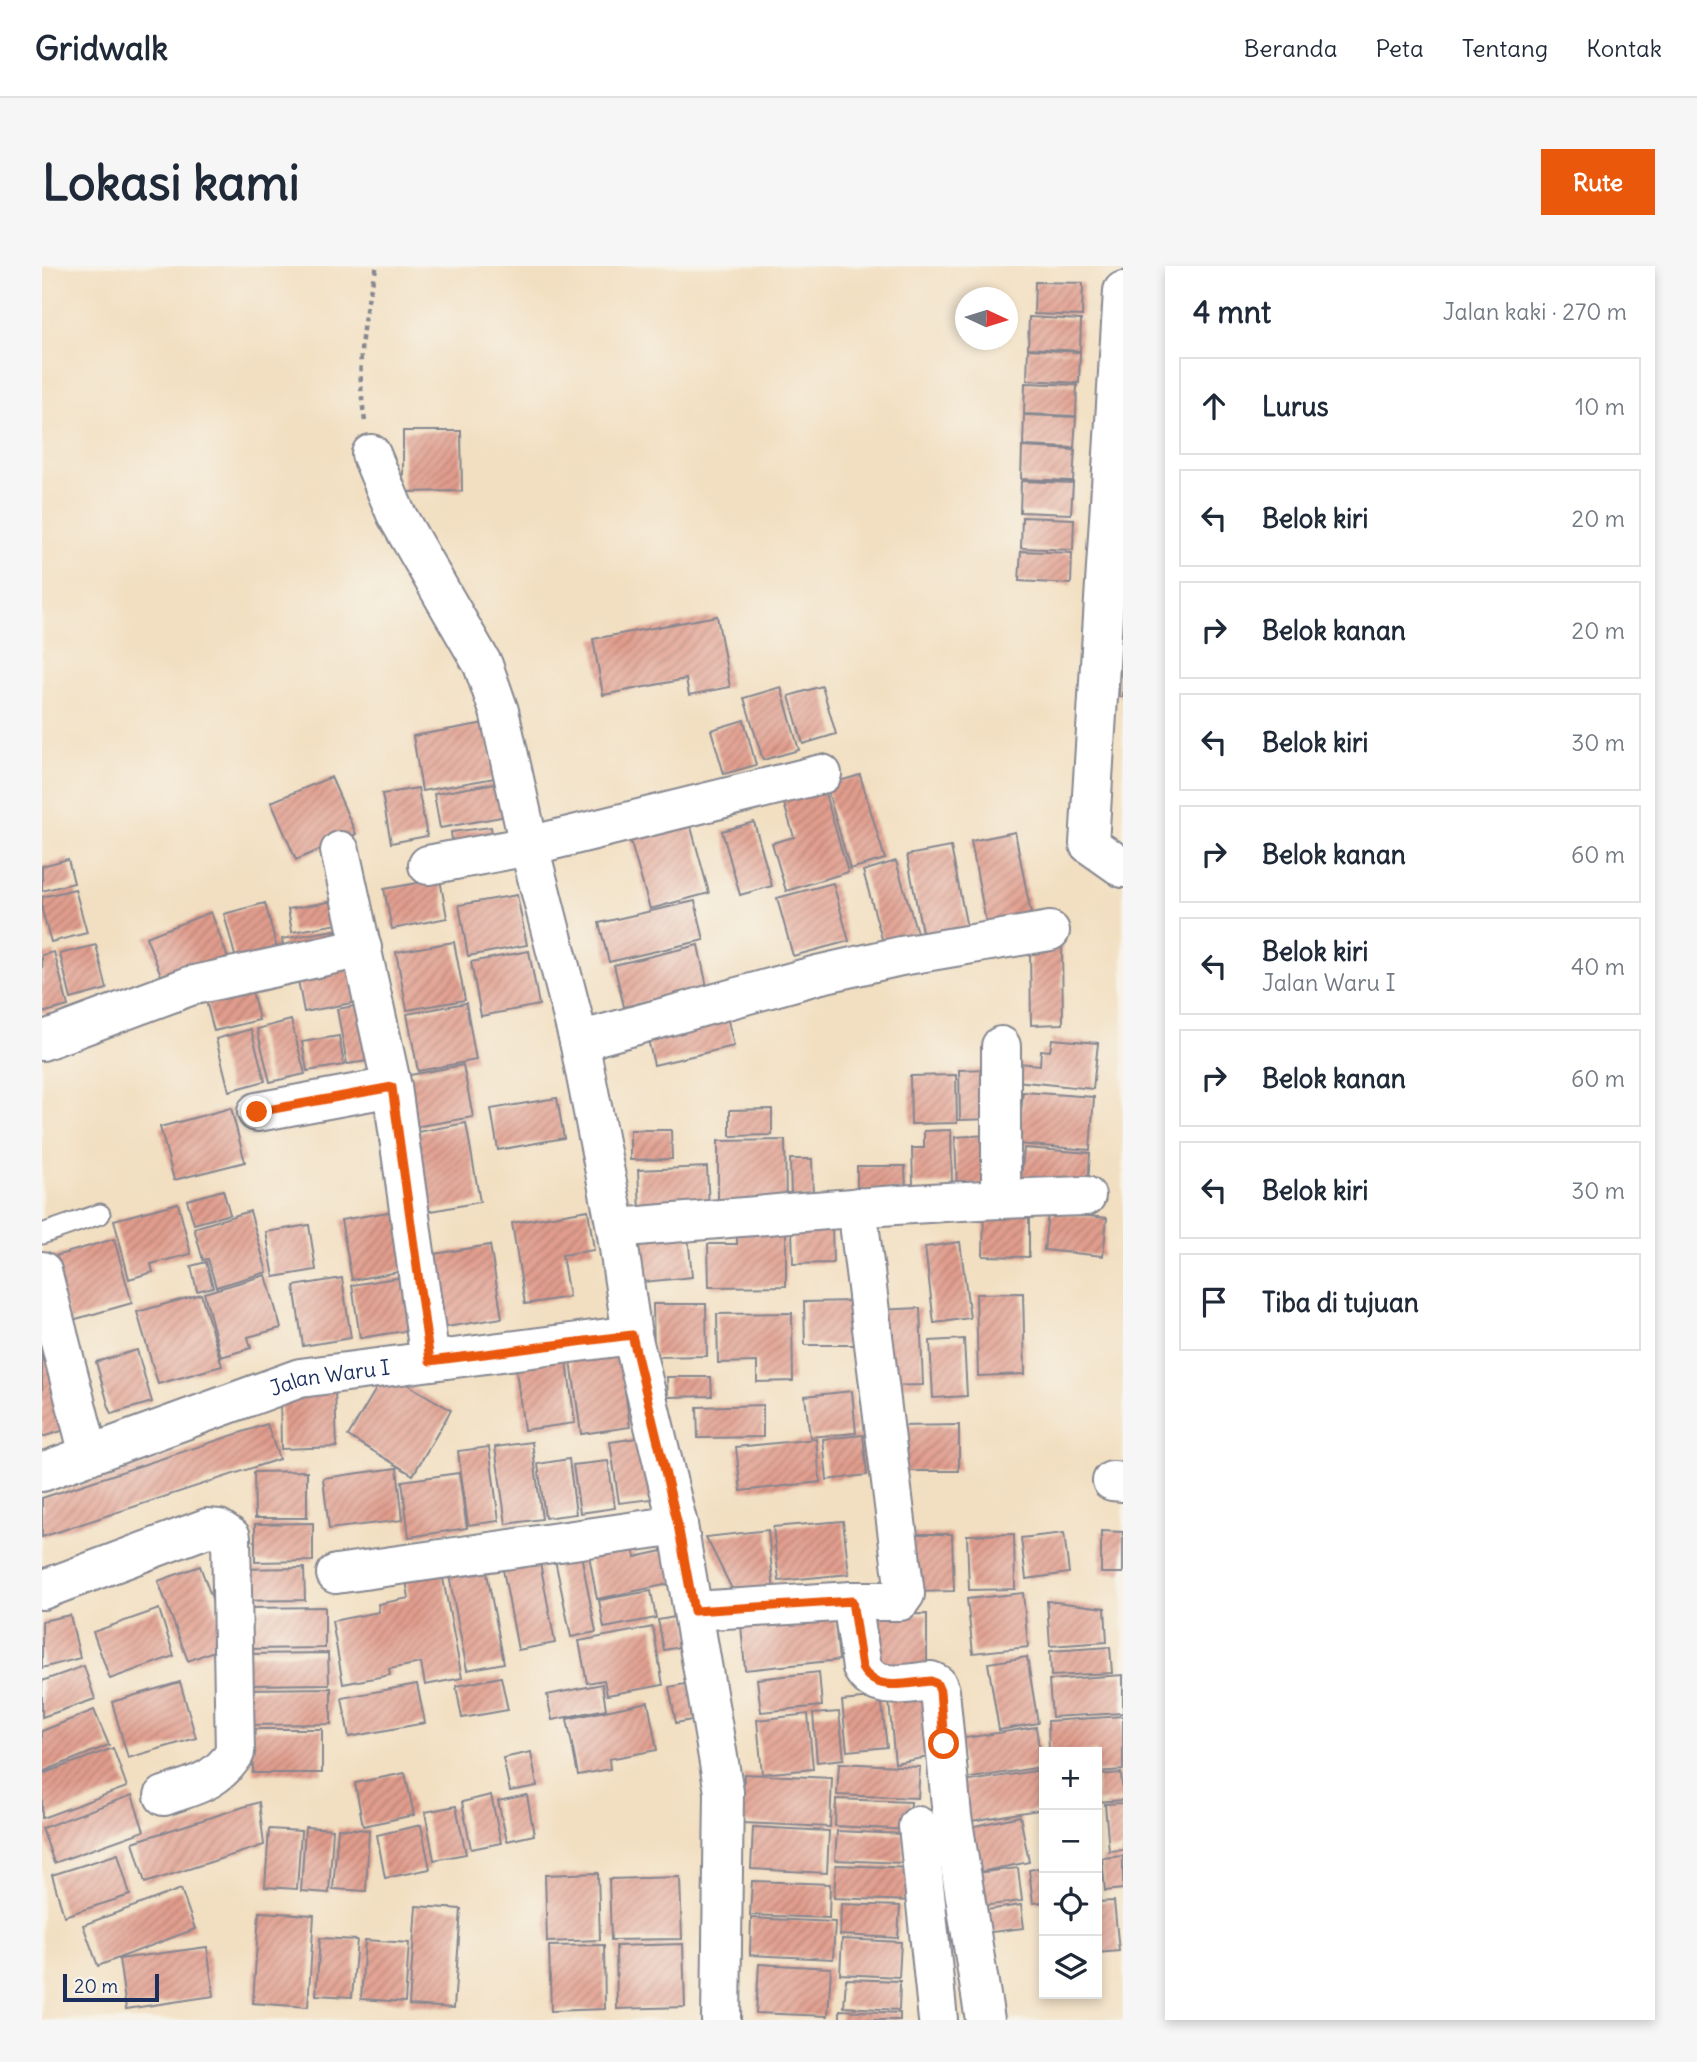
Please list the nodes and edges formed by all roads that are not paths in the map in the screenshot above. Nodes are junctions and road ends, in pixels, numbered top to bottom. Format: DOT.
graph roads {
  1 [pos="1123,290"];
  2 [pos="371,453"];
  3 [pos="1112,616"];
  4 [pos="822,774"];
  5 [pos="529,846"];
  6 [pos="340,851"];
  7 [pos="428,865"];
  8 [pos="1123,867"];
  9 [pos="1050,931"];
  10 [pos="362,948"];
  11 [pos="42,1041"];
  12 [pos="579,1041"];
  13 [pos="1001,1046"];
  14 [pos="392,1087"];
  15 [pos="257,1112"];
  16 [pos="1086,1196"];
  17 [pos="1001,1198"];
  18 [pos="857,1207"];
  19 [pos="100,1214"];
  20 [pos="616,1228"];
  21 [pos="42,1234"];
  22 [pos="42,1271"];
  23 [pos="632,1335"];
  24 [pos="430,1361"];
  25 [pos="89,1455"];
  26 [pos="42,1472"];
  27 [pos="678,1525"];
  28 [pos="336,1574"];
  29 [pos="42,1590"];
  30 [pos="852,1601"];
  31 [pos="694,1611"];
  32 [pos="164,1796"];
  33 [pos="918,1826"];
  34 [pos="720,2020"];
  35 [pos="938,2020"];
  36 [pos="985,2020"];
  1 -- 3 [label="street"];
  2 -- 5 [label="street"];
  3 -- 8 [label="street"];
  4 -- 5 [label="street"];
  5 -- 7 [label="street"];
  5 -- 12 [label="street"];
  6 -- 10 [label="street"];
  9 -- 12 [label="street"];
  10 -- 11 [label="street"];
  10 -- 14 [label="street"];
  12 -- 20 [label="street"];
  13 -- 17 [label="street"];
  14 -- 15 [label="street"];
  14 -- 24 [label="street"];
  16 -- 17 [label="street"];
  17 -- 18 [label="street"];
  18 -- 20 [label="street"];
  18 -- 30 [label="street"];
  19 -- 21 [label="lane"];
  20 -- 23 [label="street"];
  22 -- 25 [label="street"];
  23 -- 24 [label="street, Jalan Waru I"];
  23 -- 27 [label="street"];
  24 -- 25 [label="street, Jalan Waru I"];
  25 -- 26 [label="street, Jalan Waru I"];
  27 -- 28 [label="street"];
  27 -- 31 [label="street"];
  29 -- 32 [label="street"];
  30 -- 31 [label="street"];
  30 -- 36 [label="street"];
  31 -- 34 [label="street"];
  33 -- 35 [label="street"];
}
